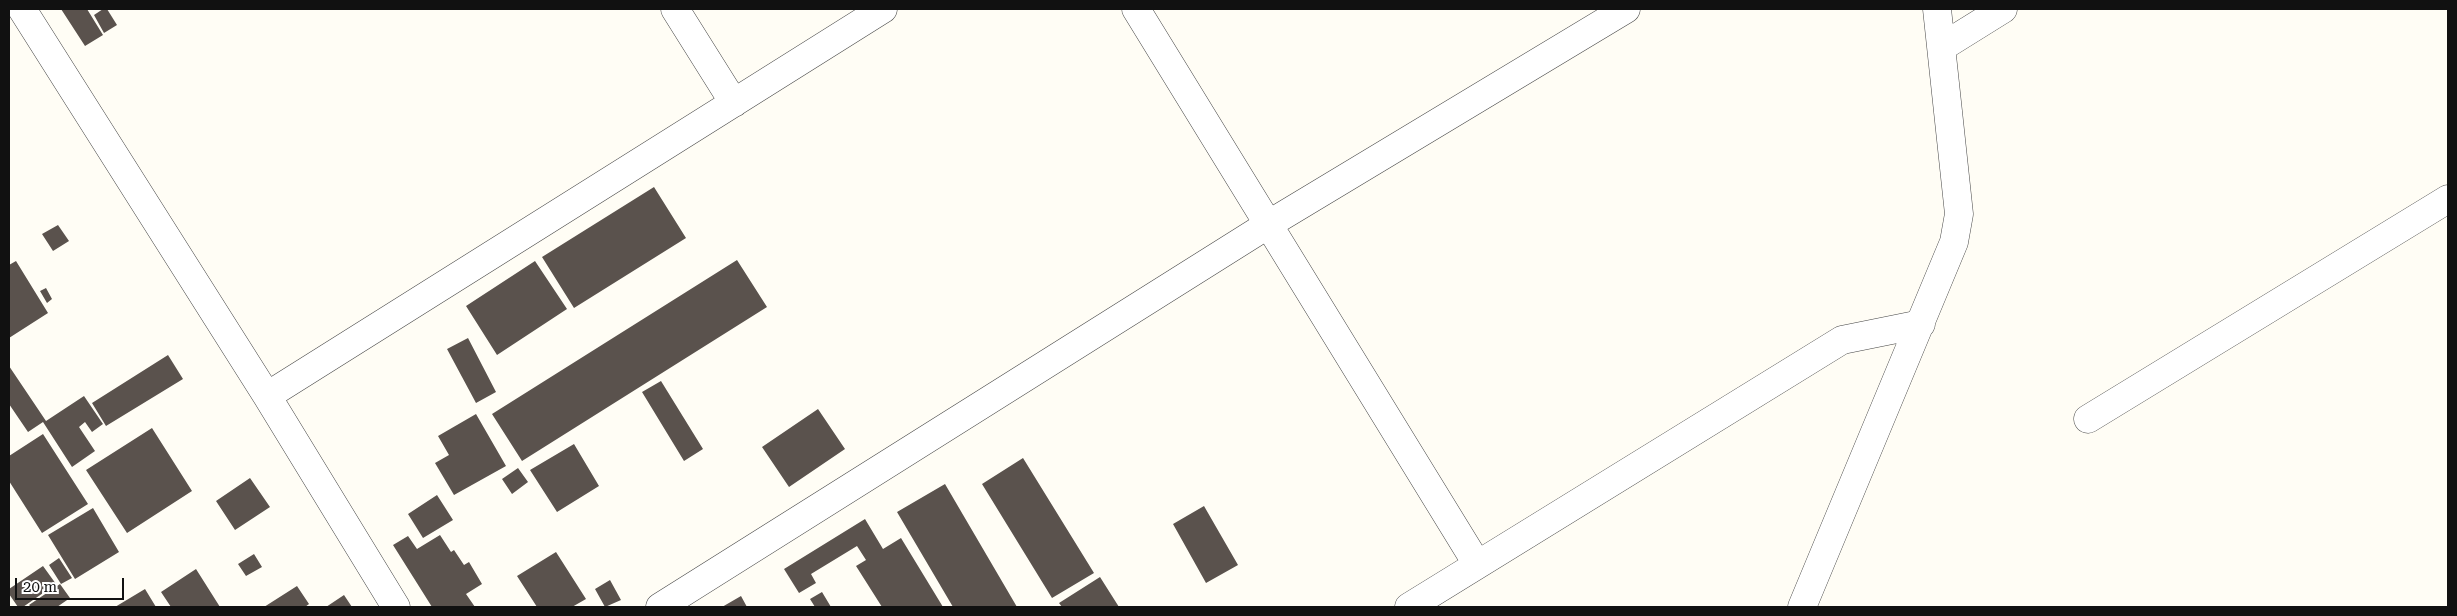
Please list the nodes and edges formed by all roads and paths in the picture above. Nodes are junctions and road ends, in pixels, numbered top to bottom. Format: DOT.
graph roads {
  1 [pos="22,9"];
  2 [pos="675,9"];
  3 [pos="883,9"];
  4 [pos="1136,9"];
  5 [pos="1626,9"];
  6 [pos="1936,9"];
  7 [pos="2003,9"];
  8 [pos="1942,47"];
  9 [pos="734,103"];
  10 [pos="2448,199"];
  11 [pos="1269,224"];
  12 [pos="1921,324"];
  13 [pos="267,396"];
  14 [pos="2088,419"];
  15 [pos="1477,564"];
  16 [pos="396,607"];
  17 [pos="660,607"];
  18 [pos="1409,607"];
  19 [pos="1802,607"];
  1 -- 13 [label="street"];
  2 -- 9 [label="street"];
  3 -- 9 [label="street"];
  4 -- 11 [label="street"];
  5 -- 11 [label="street"];
  6 -- 8 [label="street"];
  7 -- 8 [label="street"];
  8 -- 12 [label="street"];
  9 -- 13 [label="street"];
  10 -- 14 [label="street"];
  11 -- 15 [label="street"];
  11 -- 17 [label="street"];
  12 -- 15 [label="street"];
  12 -- 19 [label="street"];
  13 -- 16 [label="street"];
  15 -- 18 [label="street"];
}
